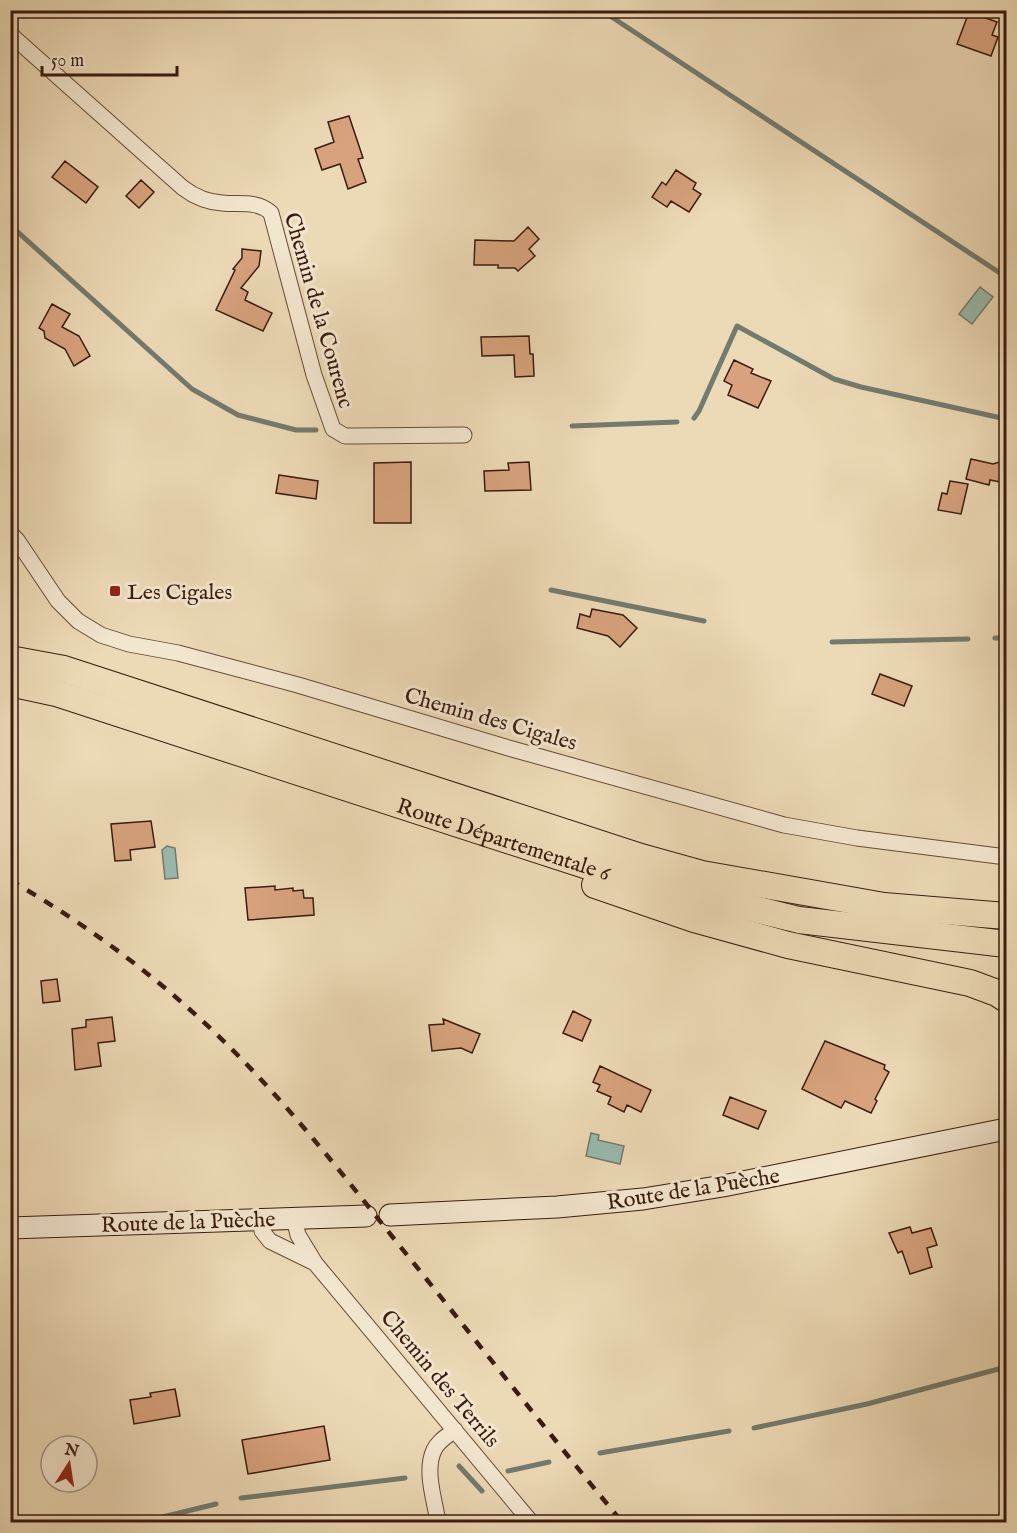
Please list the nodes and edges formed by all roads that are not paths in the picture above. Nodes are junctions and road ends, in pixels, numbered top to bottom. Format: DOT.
graph roads {
  1 [pos="10,34"];
  2 [pos="464,435"];
  3 [pos="10,533"];
  4 [pos="10,659"];
  5 [pos="10,684"];
  6 [pos="407,807"];
  7 [pos="1006,857"];
  8 [pos="702,874"];
  9 [pos="1006,900"];
  10 [pos="1006,916"];
  11 [pos="1006,944"];
  12 [pos="1006,999"];
  13 [pos="1002,1128"];
  14 [pos="390,1215"];
  15 [pos="366,1216"];
  16 [pos="260,1218"];
  17 [pos="294,1218"];
  18 [pos="10,1228"];
  19 [pos="315,1263"];
  20 [pos="455,1430"];
  21 [pos="438,1522"];
  22 [pos="531,1522"];
  1 -- 2 [label="street, Chemin de la Courenc"];
  3 -- 7 [label="street, Chemin des Cigales"];
  4 -- 8 [label="highway, Route Départementale 6"];
  5 -- 6 [label="highway, Route Départementale 6"];
  6 -- 11 [label="highway, Route Départementale 6"];
  6 -- 12 [label="highway"];
  8 -- 9 [label="highway"];
  8 -- 10 [label="highway, Route Départementale 6"];
  13 -- 14 [label="main road, Route de la Puèche"];
  15 -- 17 [label="main road, Route de la Puèche"];
  16 -- 17 [label="main road, Route de la Puèche"];
  16 -- 18 [label="main road, Route de la Puèche"];
  16 -- 19 [label="street, Chemin des Terrils"];
  17 -- 19 [label="street, Chemin des Terrils"];
  19 -- 20 [label="street, Chemin des Terrils"];
  20 -- 21 [label="street"];
  20 -- 22 [label="street, Chemin des Terrils"];
}
